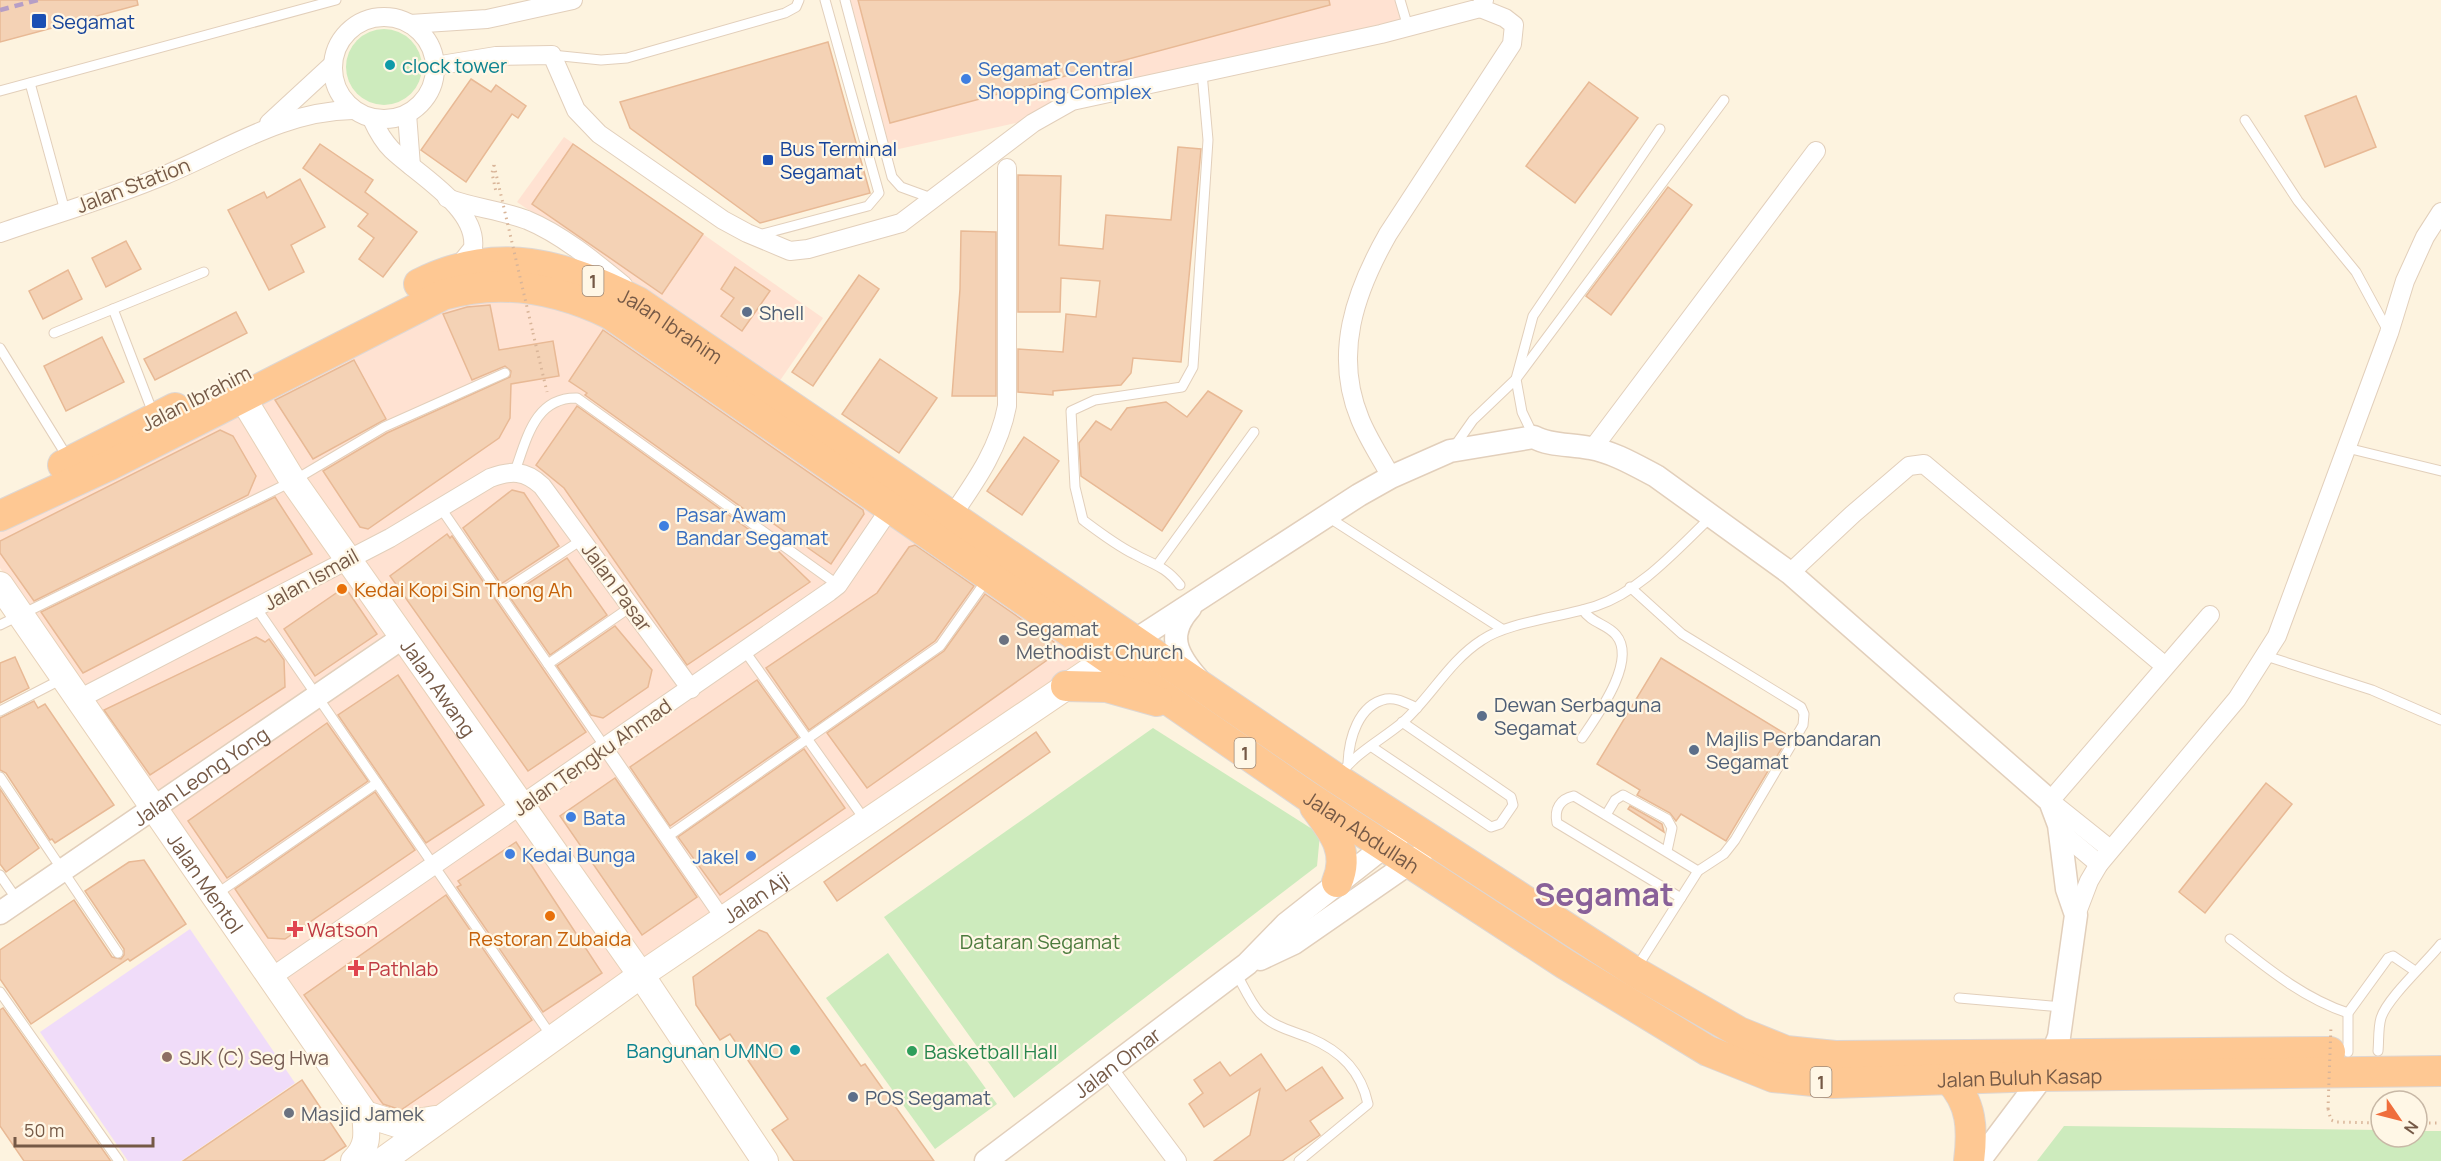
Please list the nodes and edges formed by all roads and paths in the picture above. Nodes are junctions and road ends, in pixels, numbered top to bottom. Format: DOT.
graph roads {
  1 [pos="336,0"];
  2 [pos="573,0"];
  3 [pos="799,0"];
  4 [pos="825,0"];
  5 [pos="845,0"];
  6 [pos="1400,0"];
  7 [pos="1482,4"];
  8 [pos="410,24"];
  9 [pos="1408,27"];
  10 [pos="552,55"];
  11 [pos="333,64"];
  12 [pos="435,66"];
  13 [pos="1202,73"];
  14 [pos="30,83"];
  15 [pos="0,91"];
  16 [pos="1724,100"];
  17 [pos="353,110"];
  18 [pos="407,114"];
  19 [pos="372,118"];
  20 [pos="2244,120"];
  21 [pos="263,129"];
  22 [pos="1660,129"];
  23 [pos="1816,151"];
  24 [pos="411,165"];
  25 [pos="1008,168"];
  26 [pos="497,196"];
  27 [pos="447,198"];
  28 [pos="934,199"];
  29 [pos="65,211"];
  30 [pos="2441,212"];
  31 [pos="0,233"];
  32 [pos="754,237"];
  33 [pos="457,269"];
  34 [pos="204,272"];
  35 [pos="638,302"];
  36 [pos="113,309"];
  37 [pos="54,333"];
  38 [pos="2389,333"];
  39 [pos="0,348"];
  40 [pos="505,373"];
  41 [pos="544,379"];
  42 [pos="1516,379"];
  43 [pos="242,397"];
  44 [pos="155,419"];
  45 [pos="1254,432"];
  46 [pos="1534,437"];
  47 [pos="1593,448"];
  48 [pos="2347,448"];
  49 [pos="1450,451"];
  50 [pos="70,462"];
  51 [pos="515,471"];
  52 [pos="2441,471"];
  53 [pos="1391,477"];
  54 [pos="293,481"];
  55 [pos="0,494"];
  56 [pos="439,507"];
  57 [pos="889,510"];
  58 [pos="1713,515"];
  59 [pos="0,516"];
  60 [pos="1326,516"];
  61 [pos="951,517"];
  62 [pos="583,539"];
  63 [pos="348,558"];
  64 [pos="1158,564"];
  65 [pos="1790,573"];
  66 [pos="989,576"];
  67 [pos="0,585"];
  68 [pos="838,585"];
  69 [pos="1180,585"];
  70 [pos="1630,587"];
  71 [pos="499,594"];
  72 [pos="1199,598"];
  73 [pos="632,606"];
  74 [pos="257,609"];
  75 [pos="1583,610"];
  76 [pos="2210,615"];
  77 [pos="10,621"];
  78 [pos="1503,629"];
  79 [pos="402,638"];
  80 [pos="1134,641"];
  81 [pos="744,650"];
  82 [pos="2266,656"];
  83 [pos="1109,657"];
  84 [pos="548,664"];
  85 [pos="2165,666"];
  86 [pos="63,679"];
  87 [pos="1066,686"];
  88 [pos="691,689"];
  89 [pos="1210,692"];
  90 [pos="317,696"];
  91 [pos="77,700"];
  92 [pos="1417,708"];
  93 [pos="0,711"];
  94 [pos="1196,718"];
  95 [pos="2441,720"];
  96 [pos="1402,722"];
  97 [pos="807,738"];
  98 [pos="1582,738"];
  99 [pos="605,747"];
  100 [pos="1372,747"];
  101 [pos="1342,771"];
  102 [pos="0,777"];
  103 [pos="377,783"];
  104 [pos="1306,795"];
  105 [pos="2050,801"];
  106 [pos="522,806"];
  107 [pos="152,809"];
  108 [pos="1606,815"];
  109 [pos="866,822"];
  110 [pos="2059,825"];
  111 [pos="1409,827"];
  112 [pos="667,837"];
  113 [pos="1436,844"];
  114 [pos="1383,846"];
  115 [pos="2110,849"];
  116 [pos="1667,852"];
  117 [pos="1410,864"];
  118 [pos="2099,864"];
  119 [pos="434,866"];
  120 [pos="63,870"];
  121 [pos="1698,871"];
  122 [pos="0,875"];
  123 [pos="1337,882"];
  124 [pos="213,896"];
  125 [pos="1681,898"];
  126 [pos="9,907"];
  127 [pos="2076,915"];
  128 [pos="724,920"];
  129 [pos="2229,939"];
  130 [pos="2441,944"];
  131 [pos="118,953"];
  132 [pos="1242,969"];
  133 [pos="2415,971"];
  134 [pos="641,975"];
  135 [pos="269,979"];
  136 [pos="1626,985"];
  137 [pos="0,992"];
  138 [pos="1959,998"];
  139 [pos="2062,1007"];
  140 [pos="2348,1014"];
  141 [pos="2331,1025"];
  142 [pos="552,1038"];
  143 [pos="2378,1051"];
  144 [pos="2441,1051"];
  145 [pos="2348,1052"];
  146 [pos="2048,1065"];
  147 [pos="1108,1070"];
  148 [pos="2441,1071"];
  149 [pos="1949,1079"];
  150 [pos="365,1114"];
  151 [pos="443,1116"];
  152 [pos="2369,1123"];
  153 [pos="119,1161"];
  154 [pos="354,1161"];
  155 [pos="382,1161"];
  156 [pos="765,1161"];
  157 [pos="986,1161"];
  158 [pos="1177,1161"];
  159 [pos="1299,1161"];
  160 [pos="1969,1161"];
  161 [pos="1979,1161"];
  1 -- 14 [label="lane"];
  2 -- 8 [label="street"];
  3 -- 10 [label="lane"];
  4 -- 32 [label="lane"];
  5 -- 28 [label="lane"];
  6 -- 9 [label="lane"];
  7 -- 9 [label="street"];
  7 -- 53 [label="street"];
  8 -- 11 [label="street"];
  8 -- 12 [label="street"];
  9 -- 13 [label="street"];
  10 -- 12 [label="street"];
  10 -- 32 [label="street"];
  11 -- 17 [label="street"];
  11 -- 21 [label="street, Jalan Station"];
  12 -- 18 [label="street"];
  13 -- 28 [label="street"];
  13 -- 64 [label="lane"];
  14 -- 15 [label="lane"];
  14 -- 29 [label="lane"];
  16 -- 42 [label="lane"];
  17 -- 19 [label="street"];
  17 -- 21 [label="street, Jalan Station"];
  18 -- 19 [label="street"];
  18 -- 24 [label="street"];
  19 -- 24 [label="street"];
  20 -- 38 [label="lane"];
  21 -- 29 [label="street, Jalan Station"];
  22 -- 42 [label="lane"];
  23 -- 47 [label="street"];
  24 -- 27 [label="street"];
  25 -- 61 [label="street"];
  26 -- 41 [label="path, bridge"];
  27 -- 33 [label="street"];
  27 -- 35 [label="street"];
  28 -- 32 [label="street"];
  29 -- 31 [label="street, Jalan Station"];
  30 -- 38 [label="street"];
  33 -- 35 [label="highway, Jalan Ibrahim / 1"];
  33 -- 44 [label="highway, Jalan Ibrahim / 1"];
  34 -- 36 [label="lane"];
  35 -- 61 [label="highway, Jalan Ibrahim / 1"];
  36 -- 37 [label="lane"];
  36 -- 44 [label="lane"];
  38 -- 48 [label="street"];
  39 -- 50 [label="lane"];
  40 -- 54 [label="lane"];
  42 -- 46 [label="lane"];
  42 -- 49 [label="lane"];
  43 -- 54 [label="main road, Jalan Awang"];
  43 -- 57 [label="highway, Jalan Ibrahim / 1"];
  43 -- 59 [label="highway, Jalan Ibrahim / 1"];
  44 -- 50 [label="highway, Jalan Ibrahim / 1"];
  45 -- 64 [label="lane"];
  46 -- 47 [label="street"];
  46 -- 49 [label="street"];
  47 -- 58 [label="street"];
  48 -- 52 [label="lane"];
  48 -- 82 [label="street"];
  49 -- 53 [label="street"];
  50 -- 55 [label="highway, Jalan Ibrahim / 1"];
  51 -- 56 [label="street, Jalan Ismail"];
  51 -- 62 [label="street, Jalan Pasar"];
  51 -- 68 [label="lane"];
  53 -- 60 [label="street"];
  54 -- 63 [label="main road, Jalan Awang"];
  54 -- 77 [label="lane"];
  56 -- 63 [label="street, Jalan Ismail"];
  56 -- 71 [label="lane"];
  57 -- 66 [label="highway, Jalan Ibrahim / 1"];
  57 -- 68 [label="street, Jalan Tengku Ahmad"];
  58 -- 65 [label="street"];
  58 -- 70 [label="lane"];
  60 -- 72 [label="street"];
  60 -- 78 [label="lane"];
  61 -- 80 [label="highway, Jalan Ibrahim / 1"];
  62 -- 71 [label="lane"];
  62 -- 73 [label="street, Jalan Pasar"];
  63 -- 74 [label="street, Jalan Ismail"];
  63 -- 79 [label="main road, Jalan Awang"];
  64 -- 69 [label="lane"];
  65 -- 85 [label="street"];
  65 -- 105 [label="street"];
  66 -- 83 [label="highway, Jalan Ibrahim / 1"];
  66 -- 97 [label="lane"];
  67 -- 77 [label="main road, Jalan Mentol"];
  68 -- 81 [label="street, Jalan Tengku Ahmad"];
  70 -- 75 [label="lane"];
  70 -- 121 [label="lane"];
  71 -- 84 [label="lane"];
  72 -- 80 [label="street"];
  72 -- 89 [label="street"];
  73 -- 84 [label="lane"];
  73 -- 88 [label="street, Jalan Pasar"];
  74 -- 90 [label="lane"];
  74 -- 91 [label="street, Jalan Ismail"];
  75 -- 78 [label="lane"];
  75 -- 98 [label="lane"];
  76 -- 85 [label="street"];
  77 -- 86 [label="main road, Jalan Mentol"];
  78 -- 92 [label="lane"];
  79 -- 90 [label="street, Jalan Leong Yong"];
  79 -- 106 [label="main road, Jalan Awang"];
  80 -- 83 [label="main road, Jalan Aji"];
  80 -- 89 [label="highway, Jalan Abdullah / 1"];
  81 -- 88 [label="street, Jalan Tengku Ahmad"];
  81 -- 97 [label="lane"];
  82 -- 95 [label="lane"];
  82 -- 115 [label="street"];
  83 -- 87 [label="main road, Jalan Aji"];
  83 -- 94 [label="highway, Jalan Abdullah / 1"];
  84 -- 99 [label="lane"];
  85 -- 105 [label="street"];
  86 -- 91 [label="main road, Jalan Mentol"];
  86 -- 93 [label="lane"];
  87 -- 94 [label="highway"];
  87 -- 109 [label="main road, Jalan Aji"];
  88 -- 99 [label="street, Jalan Tengku Ahmad"];
  89 -- 101 [label="highway, Jalan Abdullah / 1"];
  90 -- 103 [label="lane"];
  90 -- 107 [label="street, Jalan Leong Yong"];
  91 -- 107 [label="main road, Jalan Mentol"];
  92 -- 96 [label="lane"];
  92 -- 101 [label="lane"];
  94 -- 104 [label="highway, Jalan Abdullah / 1"];
  96 -- 100 [label="lane"];
  96 -- 100 [label="lane"];
  97 -- 109 [label="lane"];
  97 -- 112 [label="lane"];
  99 -- 106 [label="street, Jalan Tengku Ahmad"];
  99 -- 112 [label="street"];
  100 -- 101 [label="lane"];
  101 -- 111 [label="highway, Jalan Abdullah / 1"];
  102 -- 120 [label="lane"];
  103 -- 119 [label="lane"];
  103 -- 124 [label="lane"];
  104 -- 114 [label="highway, Jalan Abdullah / 1"];
  104 -- 123 [label="highway"];
  105 -- 110 [label="street"];
  105 -- 115 [label="street"];
  106 -- 119 [label="street, Jalan Tengku Ahmad"];
  106 -- 134 [label="main road, Jalan Awang"];
  107 -- 120 [label="street, Jalan Leong Yong"];
  107 -- 124 [label="main road, Jalan Mentol"];
  108 -- 116 [label="lane"];
  108 -- 116 [label="lane"];
  108 -- 125 [label="lane"];
  109 -- 128 [label="main road, Jalan Aji"];
  110 -- 118 [label="street"];
  110 -- 127 [label="street"];
  111 -- 113 [label="highway, Jalan Abdullah / 1"];
  111 -- 114 [label="street, Jalan Omar"];
  112 -- 128 [label="street"];
  113 -- 117 [label="street, Jalan Omar"];
  113 -- 136 [label="highway, Jalan Abdullah / 1"];
  114 -- 117 [label="highway, Jalan Abdullah / 1"];
  114 -- 123 [label="street, Jalan Omar"];
  115 -- 118 [label="street"];
  116 -- 121 [label="lane"];
  117 -- 132 [label="street, Jalan Omar"];
  117 -- 136 [label="highway, Jalan Abdullah / 1"];
  118 -- 127 [label="street"];
  119 -- 135 [label="street, Jalan Tengku Ahmad"];
  119 -- 142 [label="lane"];
  120 -- 126 [label="street, Jalan Leong Yong"];
  120 -- 131 [label="lane"];
  121 -- 125 [label="lane"];
  122 -- 126 [label="lane"];
  123 -- 132 [label="street, Jalan Omar"];
  124 -- 135 [label="main road, Jalan Mentol"];
  125 -- 136 [label="lane"];
  127 -- 139 [label="street"];
  128 -- 134 [label="main road, Jalan Aji"];
  129 -- 140 [label="lane"];
  130 -- 133 [label="lane"];
  132 -- 147 [label="street, Jalan Omar"];
  132 -- 159 [label="lane"];
  133 -- 140 [label="lane"];
  133 -- 143 [label="lane"];
  134 -- 142 [label="main road, Jalan Aji"];
  134 -- 156 [label="main road, Jalan Awang"];
  135 -- 150 [label="main road, Jalan Mentol"];
  136 -- 146 [label="highway, Jalan Buluh Kasap / 1"];
  136 -- 149 [label="highway, Jalan Buluh Kasap / 1"];
  137 -- 153 [label="lane"];
  138 -- 139 [label="lane"];
  139 -- 146 [label="street"];
  140 -- 145 [label="lane"];
  141 -- 152 [label="path, bridge"];
  142 -- 151 [label="main road, Jalan Aji"];
  143 -- 144 [label="highway, Jalan Buluh Kasap / 1"];
  143 -- 145 [label="highway, Jalan Buluh Kasap / 1"];
  145 -- 146 [label="highway, Jalan Buluh Kasap / 1"];
  146 -- 148 [label="highway, Jalan Buluh Kasap / 1"];
  146 -- 149 [label="highway, Jalan Buluh Kasap / 1"];
  146 -- 161 [label="street"];
  147 -- 157 [label="street, Jalan Omar"];
  147 -- 158 [label="street"];
  149 -- 160 [label="highway"];
  150 -- 151 [label="main road"];
  150 -- 154 [label="main road"];
  151 -- 155 [label="main road, Jalan Aji"];
}
